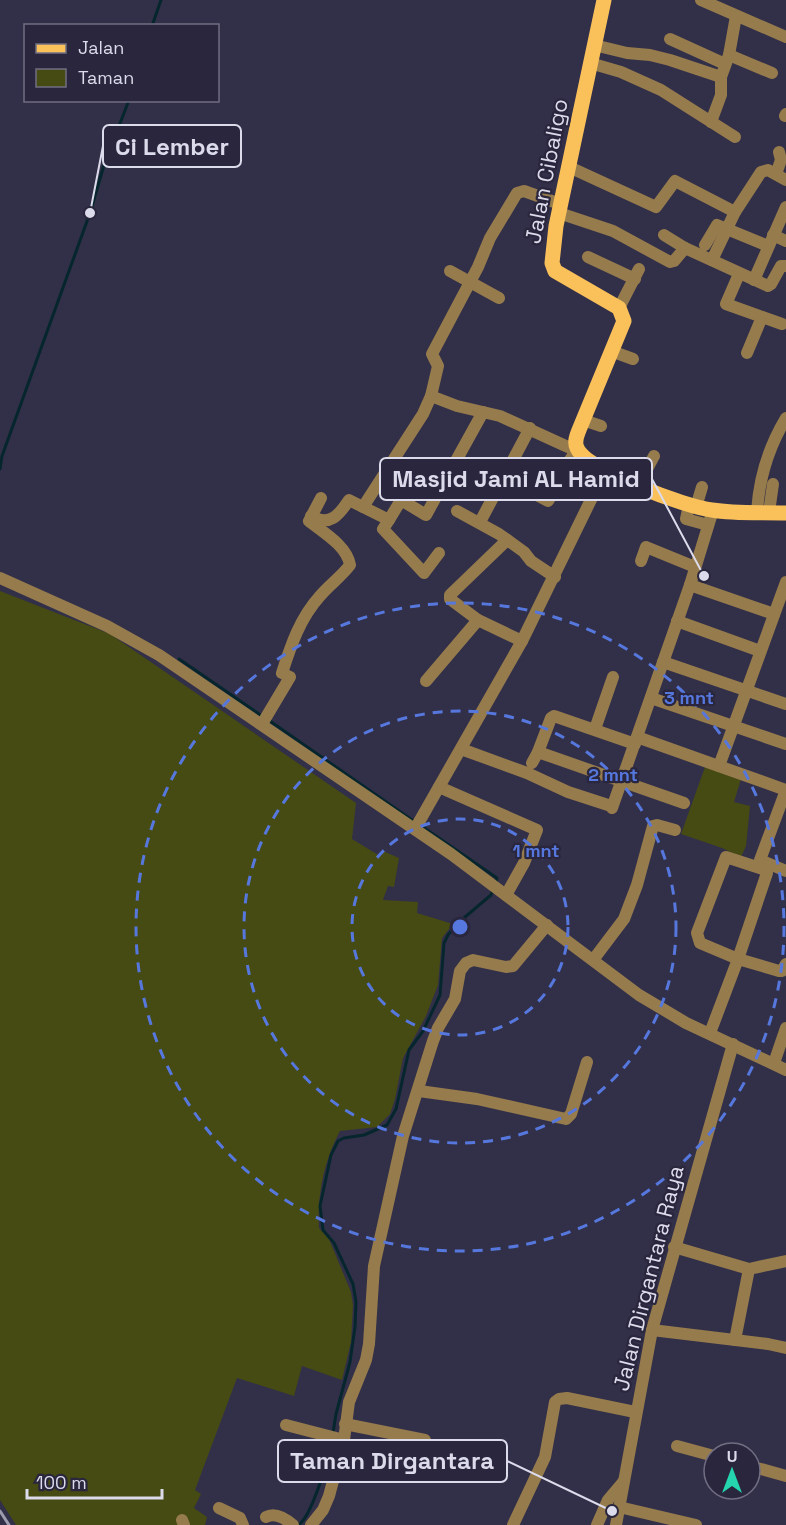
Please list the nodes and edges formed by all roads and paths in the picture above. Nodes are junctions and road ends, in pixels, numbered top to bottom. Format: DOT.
graph roads {
  1 [pos="604,0"];
  2 [pos="701,0"];
  3 [pos="736,16"];
  4 [pos="786,37"];
  5 [pos="669,39"];
  6 [pos="594,45"];
  7 [pos="727,59"];
  8 [pos="590,63"];
  9 [pos="772,72"];
  10 [pos="721,76"];
  11 [pos="711,122"];
  12 [pos="735,137"];
  13 [pos="779,152"];
  14 [pos="569,167"];
  15 [pos="781,177"];
  16 [pos="786,207"];
  17 [pos="560,208"];
  18 [pos="735,212"];
  19 [pos="727,230"];
  20 [pos="664,234"];
  21 [pos="770,240"];
  22 [pos="786,241"];
  23 [pos="705,245"];
  24 [pos="685,248"];
  25 [pos="588,257"];
  26 [pos="712,260"];
  27 [pos="786,266"];
  28 [pos="450,271"];
  29 [pos="739,273"];
  30 [pos="754,280"];
  31 [pos="470,282"];
  32 [pos="499,298"];
  33 [pos="619,308"];
  34 [pos="762,317"];
  35 [pos="782,324"];
  36 [pos="611,351"];
  37 [pos="747,353"];
  38 [pos="633,359"];
  39 [pos="430,396"];
  40 [pos="483,412"];
  41 [pos="786,418"];
  42 [pos="583,420"];
  43 [pos="601,426"];
  44 [pos="530,428"];
  45 [pos="577,448"];
  46 [pos="654,456"];
  47 [pos="605,471"];
  48 [pos="560,477"];
  49 [pos="773,484"];
  50 [pos="638,486"];
  51 [pos="702,487"];
  52 [pos="321,498"];
  53 [pos="693,506"];
  54 [pos="363,507"];
  55 [pos="457,511"];
  56 [pos="763,512"];
  57 [pos="786,513"];
  58 [pos="311,516"];
  59 [pos="711,518"];
  60 [pos="389,519"];
  61 [pos="480,522"];
  62 [pos="507,540"];
  63 [pos="439,553"];
  64 [pos="640,561"];
  65 [pos="695,567"];
  66 [pos="555,577"];
  67 [pos="0,578"];
  68 [pos="786,582"];
  69 [pos="690,585"];
  70 [pos="779,607"];
  71 [pos="478,620"];
  72 [pos="677,621"];
  73 [pos="522,641"];
  74 [pos="760,651"];
  75 [pos="663,662"];
  76 [pos="613,677"];
  77 [pos="426,681"];
  78 [pos="747,690"];
  79 [pos="651,698"];
  80 [pos="786,703"];
  81 [pos="264,720"];
  82 [pos="734,727"];
  83 [pos="595,729"];
  84 [pos="636,740"];
  85 [pos="786,744"];
  86 [pos="460,749"];
  87 [pos="719,766"];
  88 [pos="621,780"];
  89 [pos="439,787"];
  90 [pos="786,790"];
  91 [pos="684,803"];
  92 [pos="417,824"];
  93 [pos="675,830"];
  94 [pos="786,871"];
  95 [pos="504,893"];
  96 [pos="547,925"];
  97 [pos="738,959"];
  98 [pos="593,960"];
  99 [pos="786,964"];
  100 [pos="786,1028"];
  101 [pos="710,1033"];
  102 [pos="733,1044"];
  103 [pos="786,1047"];
  104 [pos="587,1062"];
  105 [pos="779,1067"];
  106 [pos="419,1090"];
  107 [pos="674,1247"];
  108 [pos="786,1261"];
  109 [pos="749,1269"];
  110 [pos="652,1330"];
  111 [pos="735,1340"];
  112 [pos="786,1348"];
  113 [pos="635,1413"];
  114 [pos="345,1424"];
  115 [pos="286,1425"];
  116 [pos="339,1438"];
  117 [pos="425,1440"];
  118 [pos="677,1446"];
  119 [pos="702,1453"];
  120 [pos="762,1469"];
  121 [pos="786,1476"];
  122 [pos="624,1481"];
  123 [pos="619,1507"];
  124 [pos="219,1508"];
  125 [pos="266,1517"];
  126 [pos="681,1523"];
  127 [pos="293,1524"];
  128 [pos="243,1525"];
  129 [pos="312,1525"];
  130 [pos="513,1525"];
  131 [pos="597,1525"];
  132 [pos="616,1525"];
  133 [pos="696,1525"];
  1 -- 6 [label="main road, Jalan Cibaligo"];
  2 -- 3 [label="street"];
  3 -- 4 [label="street"];
  3 -- 7 [label="street"];
  5 -- 7 [label="street"];
  6 -- 8 [label="main road, Jalan Cibaligo"];
  6 -- 10 [label="street"];
  7 -- 9 [label="street"];
  7 -- 10 [label="street"];
  8 -- 11 [label="street"];
  8 -- 14 [label="main road, Jalan Cibaligo"];
  10 -- 11 [label="street"];
  11 -- 12 [label="street"];
  13 -- 15 [label="street"];
  14 -- 17 [label="main road, Jalan Cibaligo"];
  14 -- 18 [label="street"];
  15 -- 18 [label="street"];
  16 -- 21 [label="street"];
  17 -- 24 [label="street"];
  17 -- 31 [label="street"];
  17 -- 33 [label="main road, Jalan Cibaligo"];
  18 -- 19 [label="street"];
  19 -- 21 [label="street"];
  19 -- 23 [label="street"];
  19 -- 26 [label="street"];
  20 -- 24 [label="street"];
  21 -- 22 [label="street"];
  21 -- 30 [label="street"];
  24 -- 26 [label="street"];
  25 -- 33 [label="street"];
  26 -- 29 [label="street"];
  27 -- 30 [label="street"];
  28 -- 31 [label="street"];
  29 -- 30 [label="street"];
  29 -- 34 [label="street"];
  31 -- 32 [label="street"];
  31 -- 39 [label="street"];
  33 -- 36 [label="main road"];
  34 -- 35 [label="street"];
  34 -- 37 [label="street"];
  36 -- 38 [label="street"];
  36 -- 42 [label="main road"];
  39 -- 40 [label="street"];
  39 -- 54 [label="street"];
  40 -- 44 [label="street"];
  40 -- 60 [label="street"];
  41 -- 56 [label="street"];
  42 -- 43 [label="street"];
  42 -- 45 [label="main road"];
  44 -- 45 [label="street"];
  44 -- 61 [label="street"];
  45 -- 47 [label="main road"];
  45 -- 48 [label="street"];
  46 -- 50 [label="street"];
  47 -- 50 [label="main road"];
  47 -- 66 [label="street"];
  49 -- 56 [label="street"];
  50 -- 53 [label="main road"];
  51 -- 53 [label="street"];
  52 -- 58 [label="street"];
  53 -- 59 [label="main road"];
  54 -- 58 [label="street"];
  54 -- 60 [label="street"];
  55 -- 61 [label="street"];
  56 -- 57 [label="main road"];
  56 -- 59 [label="main road"];
  58 -- 81 [label="street"];
  59 -- 65 [label="street"];
  60 -- 63 [label="street"];
  61 -- 62 [label="street"];
  62 -- 66 [label="street"];
  62 -- 71 [label="street"];
  64 -- 65 [label="street"];
  65 -- 69 [label="street"];
  66 -- 73 [label="street"];
  67 -- 81 [label="street"];
  68 -- 70 [label="street"];
  69 -- 70 [label="street"];
  69 -- 72 [label="street"];
  70 -- 74 [label="street"];
  71 -- 73 [label="street"];
  71 -- 77 [label="street"];
  72 -- 74 [label="street"];
  72 -- 75 [label="street"];
  73 -- 86 [label="street"];
  74 -- 78 [label="street"];
  75 -- 78 [label="street"];
  75 -- 79 [label="street"];
  76 -- 83 [label="street"];
  78 -- 80 [label="street"];
  78 -- 82 [label="street"];
  79 -- 82 [label="street"];
  79 -- 84 [label="street"];
  81 -- 92 [label="street"];
  82 -- 85 [label="street"];
  82 -- 87 [label="street"];
  83 -- 84 [label="street"];
  83 -- 88 [label="street"];
  84 -- 87 [label="street"];
  84 -- 88 [label="street"];
  86 -- 88 [label="street"];
  86 -- 89 [label="street"];
  87 -- 90 [label="street"];
  88 -- 91 [label="street"];
  89 -- 92 [label="street"];
  89 -- 95 [label="street"];
  90 -- 94 [label="street"];
  92 -- 95 [label="street"];
  93 -- 98 [label="street"];
  95 -- 96 [label="street"];
  96 -- 98 [label="street"];
  96 -- 106 [label="street"];
  97 -- 97 [label="street"];
  97 -- 99 [label="street"];
  97 -- 101 [label="street"];
  98 -- 101 [label="street"];
  100 -- 105 [label="street"];
  101 -- 102 [label="street"];
  102 -- 105 [label="street"];
  102 -- 107 [label="street, Jalan Dirgantara Raya"];
  103 -- 105 [label="street"];
  104 -- 106 [label="street"];
  106 -- 114 [label="street"];
  107 -- 109 [label="street"];
  107 -- 110 [label="street, Jalan Dirgantara Raya"];
  108 -- 109 [label="street"];
  109 -- 111 [label="street"];
  110 -- 111 [label="street"];
  110 -- 113 [label="street, Jalan Dirgantara Raya"];
  111 -- 112 [label="street"];
  113 -- 122 [label="street, Jalan Dirgantara Raya"];
  113 -- 130 [label="street"];
  114 -- 116 [label="street"];
  114 -- 117 [label="street"];
  115 -- 116 [label="street"];
  116 -- 129 [label="street"];
  118 -- 119 [label="street"];
  120 -- 121 [label="street"];
  122 -- 123 [label="street, Jalan Dirgantara Raya"];
  122 -- 131 [label="street"];
  123 -- 126 [label="street"];
  123 -- 132 [label="street, Jalan Dirgantara Raya"];
  124 -- 128 [label="street"];
  125 -- 127 [label="street"];
  126 -- 133 [label="street"];
}
